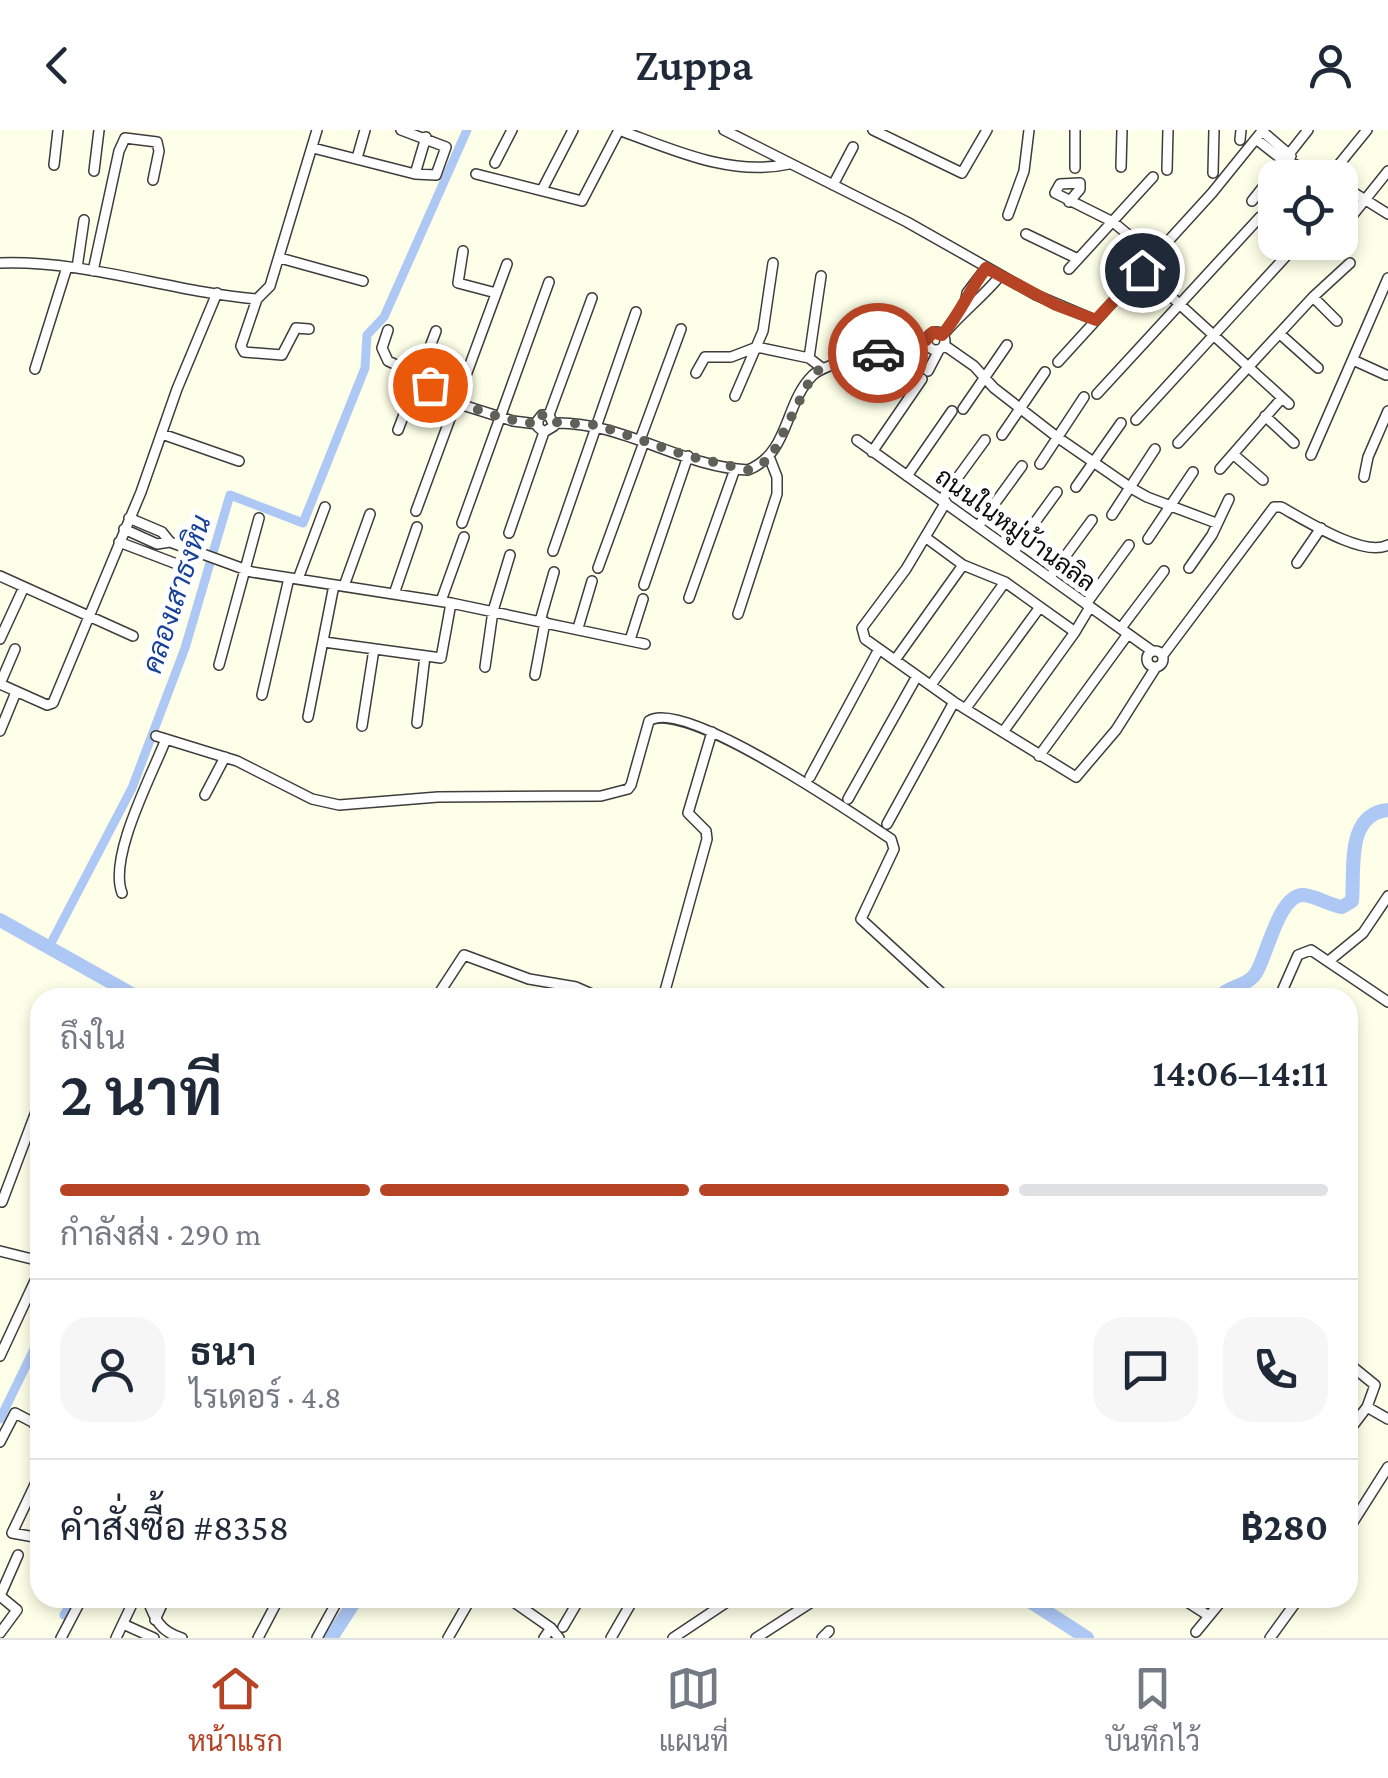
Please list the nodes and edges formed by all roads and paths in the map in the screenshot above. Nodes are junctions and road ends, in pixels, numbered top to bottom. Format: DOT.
graph roads {
  1 [pos="58,130"];
  2 [pos="99,130"];
  3 [pos="317,130"];
  4 [pos="365,130"];
  5 [pos="401,130"];
  6 [pos="512,130"];
  7 [pos="573,130"];
  8 [pos="724,130"];
  9 [pos="872,130"];
  10 [pos="987,130"];
  11 [pos="1016,130"];
  12 [pos="1076,130"];
  13 [pos="1122,130"];
  14 [pos="1168,130"];
  15 [pos="1214,130"];
  16 [pos="1308,130"];
  17 [pos="1367,130"];
  18 [pos="627,131"];
  19 [pos="1028,132"];
  20 [pos="1261,133"];
  21 [pos="426,137"];
  22 [pos="853,147"];
  23 [pos="313,148"];
  24 [pos="357,158"];
  25 [pos="1290,158"];
  26 [pos="1294,160"];
  27 [pos="1341,160"];
  28 [pos="495,163"];
  29 [pos="791,164"];
  30 [pos="54,165"];
  31 [pos="1121,167"];
  32 [pos="1075,168"];
  33 [pos="1167,170"];
  34 [pos="94,171"];
  35 [pos="1388,171"];
  36 [pos="1213,173"];
  37 [pos="414,174"];
  38 [pos="476,174"];
  39 [pos="1153,177"];
  40 [pos="153,180"];
  41 [pos="833,185"];
  42 [pos="543,188"];
  43 [pos="1358,194"];
  44 [pos="1366,198"];
  45 [pos="1252,201"];
  46 [pos="1068,202"];
  47 [pos="1358,208"];
  48 [pos="1388,214"];
  49 [pos="1008,215"];
  50 [pos="1258,219"];
  51 [pos="84,220"];
  52 [pos="1113,222"];
  53 [pos="1026,234"];
  54 [pos="463,251"];
  55 [pos="1155,257"];
  56 [pos="280,258"];
  57 [pos="1078,259"];
  58 [pos="1283,260"];
  59 [pos="0,263"];
  60 [pos="772,263"];
  61 [pos="1350,263"];
  62 [pos="507,264"];
  63 [pos="72,268"];
  64 [pos="986,268"];
  65 [pos="1069,269"];
  66 [pos="1142,270"];
  67 [pos="93,271"];
  68 [pos="821,276"];
  69 [pos="1000,276"];
  70 [pos="1388,278"];
  71 [pos="363,281"];
  72 [pos="549,282"];
  73 [pos="217,293"];
  74 [pos="496,294"];
  75 [pos="1313,297"];
  76 [pos="592,298"];
  77 [pos="257,299"];
  78 [pos="1179,304"];
  79 [pos="964,310"];
  80 [pos="636,312"];
  81 [pos="1096,320"];
  82 [pos="1337,320"];
  83 [pos="681,328"];
  84 [pos="309,329"];
  85 [pos="388,330"];
  86 [pos="436,331"];
  87 [pos="1280,334"];
  88 [pos="1214,336"];
  89 [pos="942,343"];
  90 [pos="1008,346"];
  91 [pos="757,347"];
  92 [pos="808,358"];
  93 [pos="1354,360"];
  94 [pos="1058,362"];
  95 [pos="822,368"];
  96 [pos="1249,368"];
  97 [pos="1318,368"];
  98 [pos="35,369"];
  99 [pos="696,372"];
  100 [pos="1045,372"];
  101 [pos="418,375"];
  102 [pos="1387,375"];
  103 [pos="985,377"];
  104 [pos="1097,394"];
  105 [pos="735,396"];
  106 [pos="1084,397"];
  107 [pos="456,403"];
  108 [pos="1020,409"];
  109 [pos="1388,411"];
  110 [pos="1265,416"];
  111 [pos="499,417"];
  112 [pos="552,419"];
  113 [pos="1136,420"];
  114 [pos="1120,423"];
  115 [pos="597,425"];
  116 [pos="540,428"];
  117 [pos="398,430"];
  118 [pos="162,434"];
  119 [pos="1002,435"];
  120 [pos="1057,437"];
  121 [pos="857,440"];
  122 [pos="985,440"];
  123 [pos="642,441"];
  124 [pos="1294,443"];
  125 [pos="1178,444"];
  126 [pos="1155,449"];
  127 [pos="872,452"];
  128 [pos="1233,454"];
  129 [pos="1311,455"];
  130 [pos="688,456"];
  131 [pos="770,459"];
  132 [pos="239,461"];
  133 [pos="1093,461"];
  134 [pos="1040,464"];
  135 [pos="1022,466"];
  136 [pos="1220,469"];
  137 [pos="735,470"];
  138 [pos="1193,472"];
  139 [pos="907,476"];
  140 [pos="1364,477"];
  141 [pos="1263,480"];
  142 [pos="1076,487"];
  143 [pos="1131,488"];
  144 [pos="1057,492"];
  145 [pos="1229,499"];
  146 [pos="944,501"];
  147 [pos="1171,506"];
  148 [pos="325,507"];
  149 [pos="416,511"];
  150 [pos="370,514"];
  151 [pos="1112,516"];
  152 [pos="130,518"];
  153 [pos="259,518"];
  154 [pos="1092,520"];
  155 [pos="1216,523"];
  156 [pos="462,524"];
  157 [pos="979,525"];
  158 [pos="417,527"];
  159 [pos="1321,528"];
  160 [pos="124,530"];
  161 [pos="508,533"];
  162 [pos="464,537"];
  163 [pos="925,537"];
  164 [pos="1148,539"];
  165 [pos="119,542"];
  166 [pos="170,542"];
  167 [pos="1388,544"];
  168 [pos="1128,545"];
  169 [pos="553,550"];
  170 [pos="1014,552"];
  171 [pos="510,555"];
  172 [pos="1297,563"];
  173 [pos="963,565"];
  174 [pos="182,566"];
  175 [pos="598,568"];
  176 [pos="1189,568"];
  177 [pos="244,570"];
  178 [pos="1164,571"];
  179 [pos="554,572"];
  180 [pos="0,576"];
  181 [pos="1050,577"];
  182 [pos="294,578"];
  183 [pos="592,580"];
  184 [pos="1005,582"];
  185 [pos="644,584"];
  186 [pos="339,586"];
  187 [pos="24,587"];
  188 [pos="394,594"];
  189 [pos="689,598"];
  190 [pos="643,599"];
  191 [pos="446,602"];
  192 [pos="1088,605"];
  193 [pos="1040,607"];
  194 [pos="493,612"];
  195 [pos="88,614"];
  196 [pos="738,614"];
  197 [pos="543,621"];
  198 [pos="578,628"];
  199 [pos="1124,631"];
  200 [pos="1076,632"];
  201 [pos="134,636"];
  202 [pos="0,639"];
  203 [pos="630,640"];
  204 [pos="324,642"];
  205 [pos="645,644"];
  206 [pos="15,649"];
  207 [pos="374,649"];
  208 [pos="879,649"];
  209 [pos="1157,653"];
  210 [pos="424,656"];
  211 [pos="895,660"];
  212 [pos="219,665"];
  213 [pos="484,667"];
  214 [pos="535,675"];
  215 [pos="916,676"];
  216 [pos="0,684"];
  217 [pos="931,685"];
  218 [pos="16,692"];
  219 [pos="262,695"];
  220 [pos="954,702"];
  221 [pos="966,708"];
  222 [pos="308,717"];
  223 [pos="417,722"];
  224 [pos="362,726"];
  225 [pos="0,731"];
  226 [pos="712,732"];
  227 [pos="1003,732"];
  228 [pos="1039,756"];
  229 [pos="225,757"];
  230 [pos="810,777"];
  231 [pos="205,795"];
  232 [pos="848,800"];
  233 [pos="888,824"];
  234 [pos="122,893"];
  235 [pos="1388,896"];
  236 [pos="1330,960"];
  237 [pos="443,988"];
  238 [pos="580,988"];
  239 [pos="666,988"];
  240 [pos="936,988"];
  241 [pos="1282,988"];
  242 [pos="1388,1002"];
  243 [pos="30,1128"];
  244 [pos="28,1133"];
  245 [pos="2,1202"];
  246 [pos="0,1252"];
  247 [pos="30,1259"];
  248 [pos="30,1292"];
  249 [pos="0,1356"];
  250 [pos="1358,1371"];
  251 [pos="1367,1406"];
  252 [pos="1358,1418"];
  253 [pos="1388,1419"];
  254 [pos="30,1421"];
  255 [pos="0,1442"];
  256 [pos="1388,1467"];
  257 [pos="30,1495"];
  258 [pos="1358,1514"];
  259 [pos="30,1536"];
  260 [pos="18,1555"];
  261 [pos="0,1596"];
  262 [pos="77,1608"];
  263 [pos="130,1608"];
  264 [pos="150,1608"];
  265 [pos="159,1608"];
  266 [pos="274,1608"];
  267 [pos="334,1608"];
  268 [pos="465,1608"];
  269 [pos="522,1608"];
  270 [pos="574,1608"];
  271 [pos="628,1608"];
  272 [pos="717,1608"];
  273 [pos="800,1608"];
  274 [pos="1197,1608"];
  275 [pos="1216,1608"];
  276 [pos="1291,1608"];
  277 [pos="1209,1616"];
  278 [pos="154,1620"];
  279 [pos="123,1624"];
  280 [pos="563,1627"];
  281 [pos="550,1628"];
  282 [pos="1196,1632"];
  283 [pos="0,1633"];
  284 [pos="62,1638"];
  285 [pos="116,1638"];
  286 [pos="154,1638"];
  287 [pos="182,1638"];
  288 [pos="258,1638"];
  289 [pos="317,1638"];
  290 [pos="448,1638"];
  291 [pos="544,1638"];
  292 [pos="559,1638"];
  293 [pos="611,1638"];
  294 [pos="673,1638"];
  295 [pos="756,1638"];
  296 [pos="1270,1638"];
  1 -- 30 [label="street"];
  2 -- 34 [label="street"];
  3 -- 23 [label="street"];
  4 -- 24 [label="street"];
  5 -- 21 [label="street"];
  6 -- 28 [label="street"];
  7 -- 42 [label="street"];
  8 -- 29 [label="street"];
  9 -- 10 [label="street"];
  11 -- 19 [label="street"];
  12 -- 32 [label="street"];
  13 -- 31 [label="street"];
  14 -- 33 [label="street"];
  15 -- 36 [label="street"];
  16 -- 25 [label="street"];
  17 -- 27 [label="street"];
  18 -- 29 [label="street"];
  18 -- 38 [label="street"];
  19 -- 49 [label="street"];
  20 -- 25 [label="street"];
  20 -- 55 [label="street"];
  21 -- 37 [label="street"];
  21 -- 37 [label="street"];
  22 -- 41 [label="street"];
  23 -- 24 [label="street"];
  23 -- 56 [label="street"];
  24 -- 37 [label="street"];
  25 -- 26 [label="street"];
  25 -- 45 [label="street"];
  29 -- 41 [label="street"];
  35 -- 44 [label="street"];
  39 -- 52 [label="street"];
  40 -- 67 [label="street"];
  41 -- 64 [label="street"];
  43 -- 44 [label="street"];
  44 -- 47 [label="street"];
  44 -- 48 [label="street"];
  46 -- 52 [label="street"];
  50 -- 78 [label="street"];
  51 -- 63 [label="street"];
  52 -- 55 [label="street"];
  52 -- 57 [label="street"];
  53 -- 57 [label="street"];
  54 -- 74 [label="street"];
  55 -- 66 [label="street"];
  56 -- 71 [label="street"];
  56 -- 77 [label="street"];
  57 -- 65 [label="street"];
  58 -- 88 [label="street"];
  59 -- 63 [label="street"];
  60 -- 91 [label="street"];
  61 -- 75 [label="street"];
  62 -- 74 [label="street"];
  63 -- 67 [label="street"];
  63 -- 98 [label="street"];
  64 -- 69 [label="street"];
  64 -- 79 [label="street"];
  66 -- 78 [label="street"];
  66 -- 81 [label="street"];
  67 -- 73 [label="street"];
  68 -- 92 [label="street"];
  69 -- 79 [label="street"];
  69 -- 81 [label="street"];
  70 -- 93 [label="street"];
  72 -- 111 [label="street"];
  73 -- 77 [label="street"];
  73 -- 118 [label="street"];
  74 -- 107 [label="street"];
  75 -- 82 [label="street"];
  75 -- 87 [label="street"];
  76 -- 112 [label="street"];
  77 -- 84 [label="street"];
  78 -- 88 [label="street"];
  78 -- 104 [label="street"];
  79 -- 89 [label="street"];
  80 -- 115 [label="street"];
  81 -- 94 [label="street"];
  83 -- 123 [label="street"];
  85 -- 101 [label="street"];
  86 -- 101 [label="street"];
  87 -- 96 [label="street"];
  87 -- 97 [label="street"];
  88 -- 96 [label="street"];
  88 -- 113 [label="street"];
  89 -- 95 [label="street"];
  89 -- 103 [label="street"];
  89 -- 127 [label="street"];
  90 -- 103 [label="street"];
  91 -- 92 [label="street"];
  91 -- 99 [label="street"];
  91 -- 105 [label="street"];
  92 -- 95 [label="street"];
  93 -- 102 [label="street"];
  93 -- 129 [label="street"];
  95 -- 131 [label="street"];
  96 -- 110 [label="street"];
  96 -- 125 [label="street"];
  100 -- 108 [label="street"];
  101 -- 107 [label="street"];
  101 -- 117 [label="street"];
  103 -- 108 [label="street"];
  103 -- 139 [label="street"];
  106 -- 120 [label="street"];
  107 -- 111 [label="street"];
  107 -- 149 [label="street"];
  108 -- 119 [label="street"];
  108 -- 120 [label="street"];
  109 -- 140 [label="street"];
  110 -- 124 [label="street"];
  110 -- 128 [label="street"];
  111 -- 116 [label="street"];
  111 -- 156 [label="street"];
  112 -- 115 [label="street"];
  112 -- 116 [label="street"];
  114 -- 133 [label="street"];
  115 -- 123 [label="street"];
  115 -- 169 [label="street"];
  116 -- 161 [label="street"];
  118 -- 132 [label="street"];
  118 -- 152 [label="street"];
  120 -- 133 [label="street"];
  120 -- 134 [label="street"];
  121 -- 127 [label="street, ถนนในหมู่บ้านลลิล"];
  122 -- 146 [label="street"];
  123 -- 130 [label="street"];
  123 -- 175 [label="street"];
  126 -- 143 [label="street"];
  127 -- 139 [label="street, ถนนในหมู่บ้านลลิล"];
  128 -- 136 [label="street"];
  128 -- 141 [label="street"];
  130 -- 137 [label="street"];
  130 -- 185 [label="street"];
  131 -- 137 [label="street"];
  131 -- 196 [label="street"];
  133 -- 142 [label="street"];
  133 -- 143 [label="street"];
  135 -- 157 [label="street"];
  137 -- 189 [label="street"];
  138 -- 147 [label="street"];
  139 -- 146 [label="street, ถนนในหมู่บ้านลลิล"];
  143 -- 147 [label="street"];
  143 -- 151 [label="street"];
  144 -- 170 [label="street"];
  145 -- 155 [label="street"];
  146 -- 157 [label="street, ถนนในหมู่บ้านลลิล"];
  146 -- 163 [label="street"];
  147 -- 155 [label="street"];
  147 -- 164 [label="street"];
  148 -- 182 [label="street"];
  150 -- 186 [label="street"];
  152 -- 160 [label="street"];
  152 -- 166 [label="street"];
  153 -- 177 [label="street"];
  154 -- 181 [label="street"];
  155 -- 176 [label="street"];
  157 -- 170 [label="street, ถนนในหมู่บ้านลลิล"];
  158 -- 188 [label="street"];
  159 -- 167 [label="street"];
  159 -- 172 [label="street"];
  159 -- 209 [label="street"];
  160 -- 165 [label="street"];
  160 -- 166 [label="street"];
  162 -- 191 [label="street"];
  163 -- 173 [label="street"];
  163 -- 208 [label="street"];
  165 -- 174 [label="street"];
  165 -- 195 [label="street"];
  166 -- 177 [label="street"];
  168 -- 192 [label="street"];
  170 -- 181 [label="street, ถนนในหมู่บ้านลลิล"];
  171 -- 194 [label="street"];
  173 -- 184 [label="street"];
  173 -- 211 [label="street"];
  177 -- 182 [label="street"];
  177 -- 212 [label="street"];
  178 -- 199 [label="street"];
  179 -- 197 [label="street"];
  180 -- 187 [label="street"];
  181 -- 192 [label="street, ถนนในหมู่บ้านลลิล"];
  182 -- 186 [label="street"];
  182 -- 219 [label="street"];
  183 -- 198 [label="street"];
  184 -- 193 [label="street"];
  184 -- 217 [label="street"];
  186 -- 188 [label="street"];
  186 -- 204 [label="street"];
  187 -- 195 [label="street"];
  187 -- 202 [label="street"];
  188 -- 191 [label="street"];
  190 -- 203 [label="street"];
  191 -- 194 [label="street"];
  191 -- 210 [label="street"];
  192 -- 199 [label="street, ถนนในหมู่บ้านลลิล"];
  192 -- 200 [label="street"];
  193 -- 200 [label="street"];
  193 -- 221 [label="street"];
  194 -- 197 [label="street"];
  194 -- 213 [label="street"];
  195 -- 201 [label="street"];
  195 -- 218 [label="street"];
  197 -- 198 [label="street"];
  197 -- 214 [label="street"];
  198 -- 203 [label="street"];
  199 -- 209 [label="street, ถนนในหมู่บ้านลลิล"];
  199 -- 228 [label="street"];
  200 -- 227 [label="street"];
  203 -- 205 [label="street"];
  204 -- 207 [label="street"];
  204 -- 222 [label="street"];
  206 -- 216 [label="street"];
  207 -- 210 [label="street"];
  207 -- 224 [label="street"];
  208 -- 211 [label="street"];
  208 -- 230 [label="street"];
  209 -- 228 [label="street"];
  210 -- 223 [label="street"];
  211 -- 215 [label="street"];
  215 -- 217 [label="street"];
  215 -- 232 [label="street"];
  216 -- 218 [label="street"];
  217 -- 220 [label="street"];
  218 -- 225 [label="street"];
  220 -- 221 [label="street"];
  220 -- 233 [label="street"];
  221 -- 227 [label="street"];
  226 -- 229 [label="street"];
  226 -- 239 [label="street"];
  226 -- 240 [label="street"];
  227 -- 228 [label="street"];
  229 -- 231 [label="street"];
  229 -- 234 [label="street"];
  235 -- 236 [label="street"];
  236 -- 241 [label="street"];
  236 -- 242 [label="street"];
  237 -- 238 [label="street"];
  243 -- 244 [label="street"];
  244 -- 245 [label="street"];
  246 -- 247 [label="street"];
  248 -- 249 [label="street"];
  250 -- 251 [label="street"];
  251 -- 252 [label="street"];
  251 -- 253 [label="street"];
  254 -- 255 [label="street"];
  256 -- 258 [label="street"];
  257 -- 259 [label="street"];
  260 -- 261 [label="street"];
  261 -- 283 [label="street"];
  262 -- 284 [label="street"];
  263 -- 279 [label="street"];
  264 -- 278 [label="street"];
  265 -- 278 [label="street"];
  266 -- 288 [label="street"];
  267 -- 289 [label="street"];
  268 -- 290 [label="street"];
  269 -- 281 [label="street"];
  270 -- 280 [label="street"];
  271 -- 293 [label="street"];
  272 -- 294 [label="street"];
  273 -- 295 [label="street"];
  274 -- 277 [label="street"];
  275 -- 277 [label="street"];
  276 -- 296 [label="street"];
  277 -- 282 [label="street"];
  278 -- 287 [label="street"];
  279 -- 285 [label="street"];
  279 -- 286 [label="street"];
  281 -- 291 [label="street"];
  281 -- 292 [label="street"];
}
